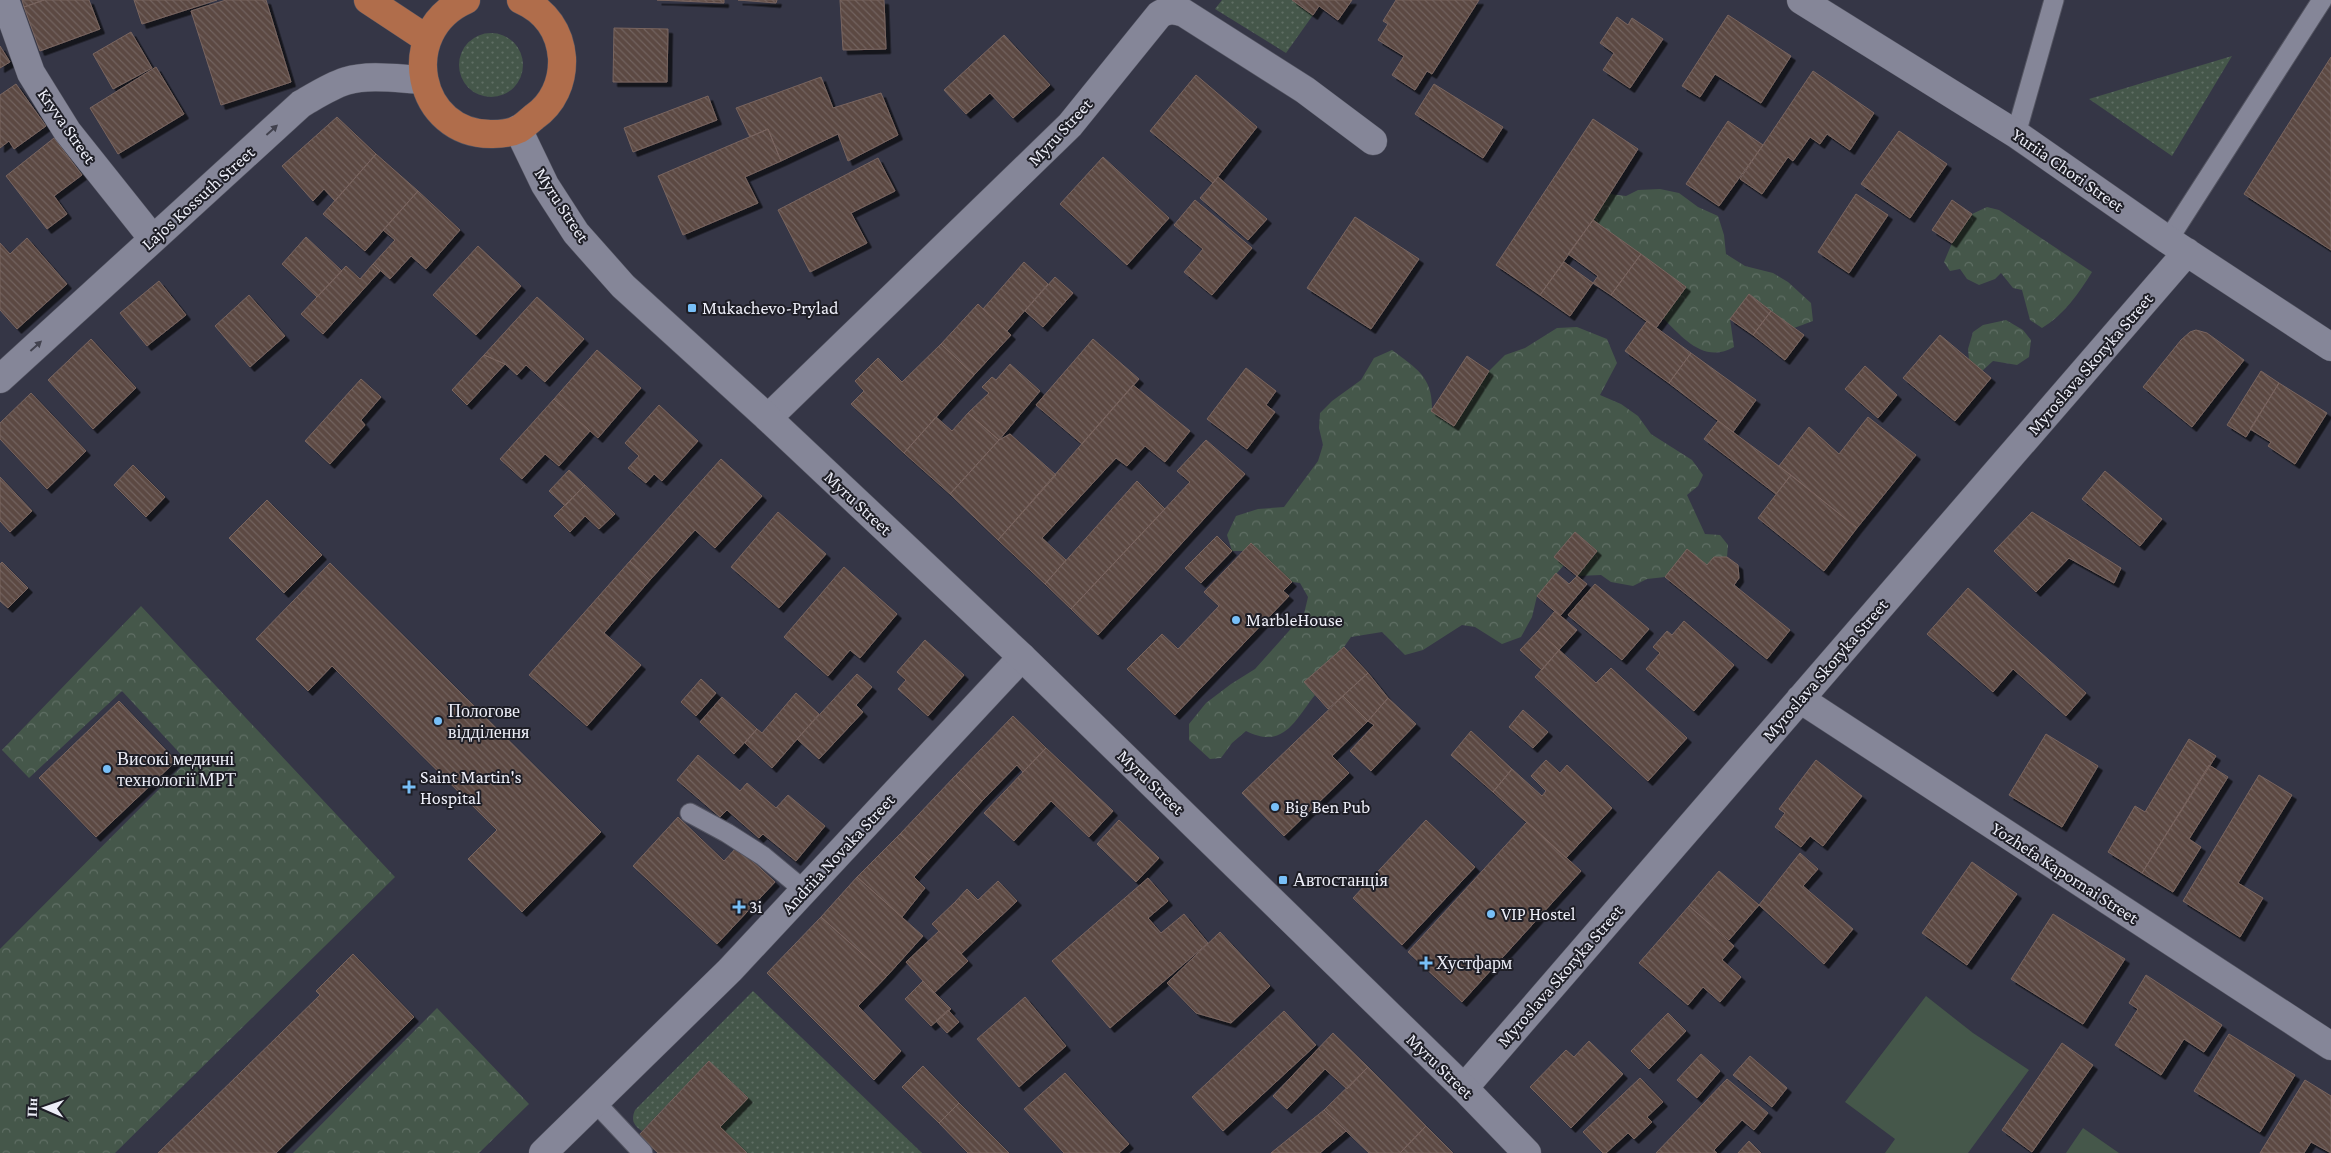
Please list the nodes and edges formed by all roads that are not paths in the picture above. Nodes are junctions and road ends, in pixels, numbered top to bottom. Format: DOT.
graph roads {
  1 [pos="5,0"];
  2 [pos="368,0"];
  3 [pos="466,0"];
  4 [pos="1800,0"];
  5 [pos="2054,0"];
  6 [pos="2322,0"];
  7 [pos="526,1"];
  8 [pos="427,39"];
  9 [pos="424,80"];
  10 [pos="518,129"];
  11 [pos="2016,134"];
  12 [pos="1373,141"];
  13 [pos="154,239"];
  14 [pos="2177,246"];
  15 [pos="2331,347"];
  16 [pos="0,379"];
  17 [pos="768,418"];
  18 [pos="1022,657"];
  19 [pos="1800,699"];
  20 [pos="690,813"];
  21 [pos="804,890"];
  22 [pos="2331,1046"];
  23 [pos="1464,1088"];
  24 [pos="595,1102"];
  25 [pos="543,1153"];
  26 [pos="643,1153"];
  27 [pos="1527,1153"];
  1 -- 13 [label="street, Kryva Street"];
  2 -- 8 [label="main road"];
  3 -- 8 [label="main road"];
  4 -- 11 [label="street, Yuriia Chori Street"];
  5 -- 11 [label="lane"];
  6 -- 14 [label="lane"];
  7 -- 10 [label="main road"];
  8 -- 9 [label="main road"];
  9 -- 10 [label="main road"];
  13 -- 9 [label="street, Lajos Kossuth Street, one-way"];
  10 -- 17 [label="street, Myru Street"];
  11 -- 14 [label="street, Yuriia Chori Street"];
  12 -- 17 [label="street, Myru Street"];
  16 -- 13 [label="street, Lajos Kossuth Street, one-way"];
  14 -- 15 [label="street, Yuriia Chori Street"];
  14 -- 19 [label="street, Myroslava Skoryka Street"];
  17 -- 18 [label="street, Myru Street"];
  18 -- 21 [label="street, Andriia Novaka Street"];
  18 -- 23 [label="street, Myru Street"];
  19 -- 22 [label="street, Yozhefa Kapornai Street"];
  19 -- 23 [label="street, Myroslava Skoryka Street"];
  20 -- 21 [label="lane"];
  21 -- 24 [label="street, Andriia Novaka Street"];
  23 -- 27 [label="street, Myru Street"];
  24 -- 25 [label="street, Andriia Novaka Street"];
  24 -- 26 [label="lane"];
}
